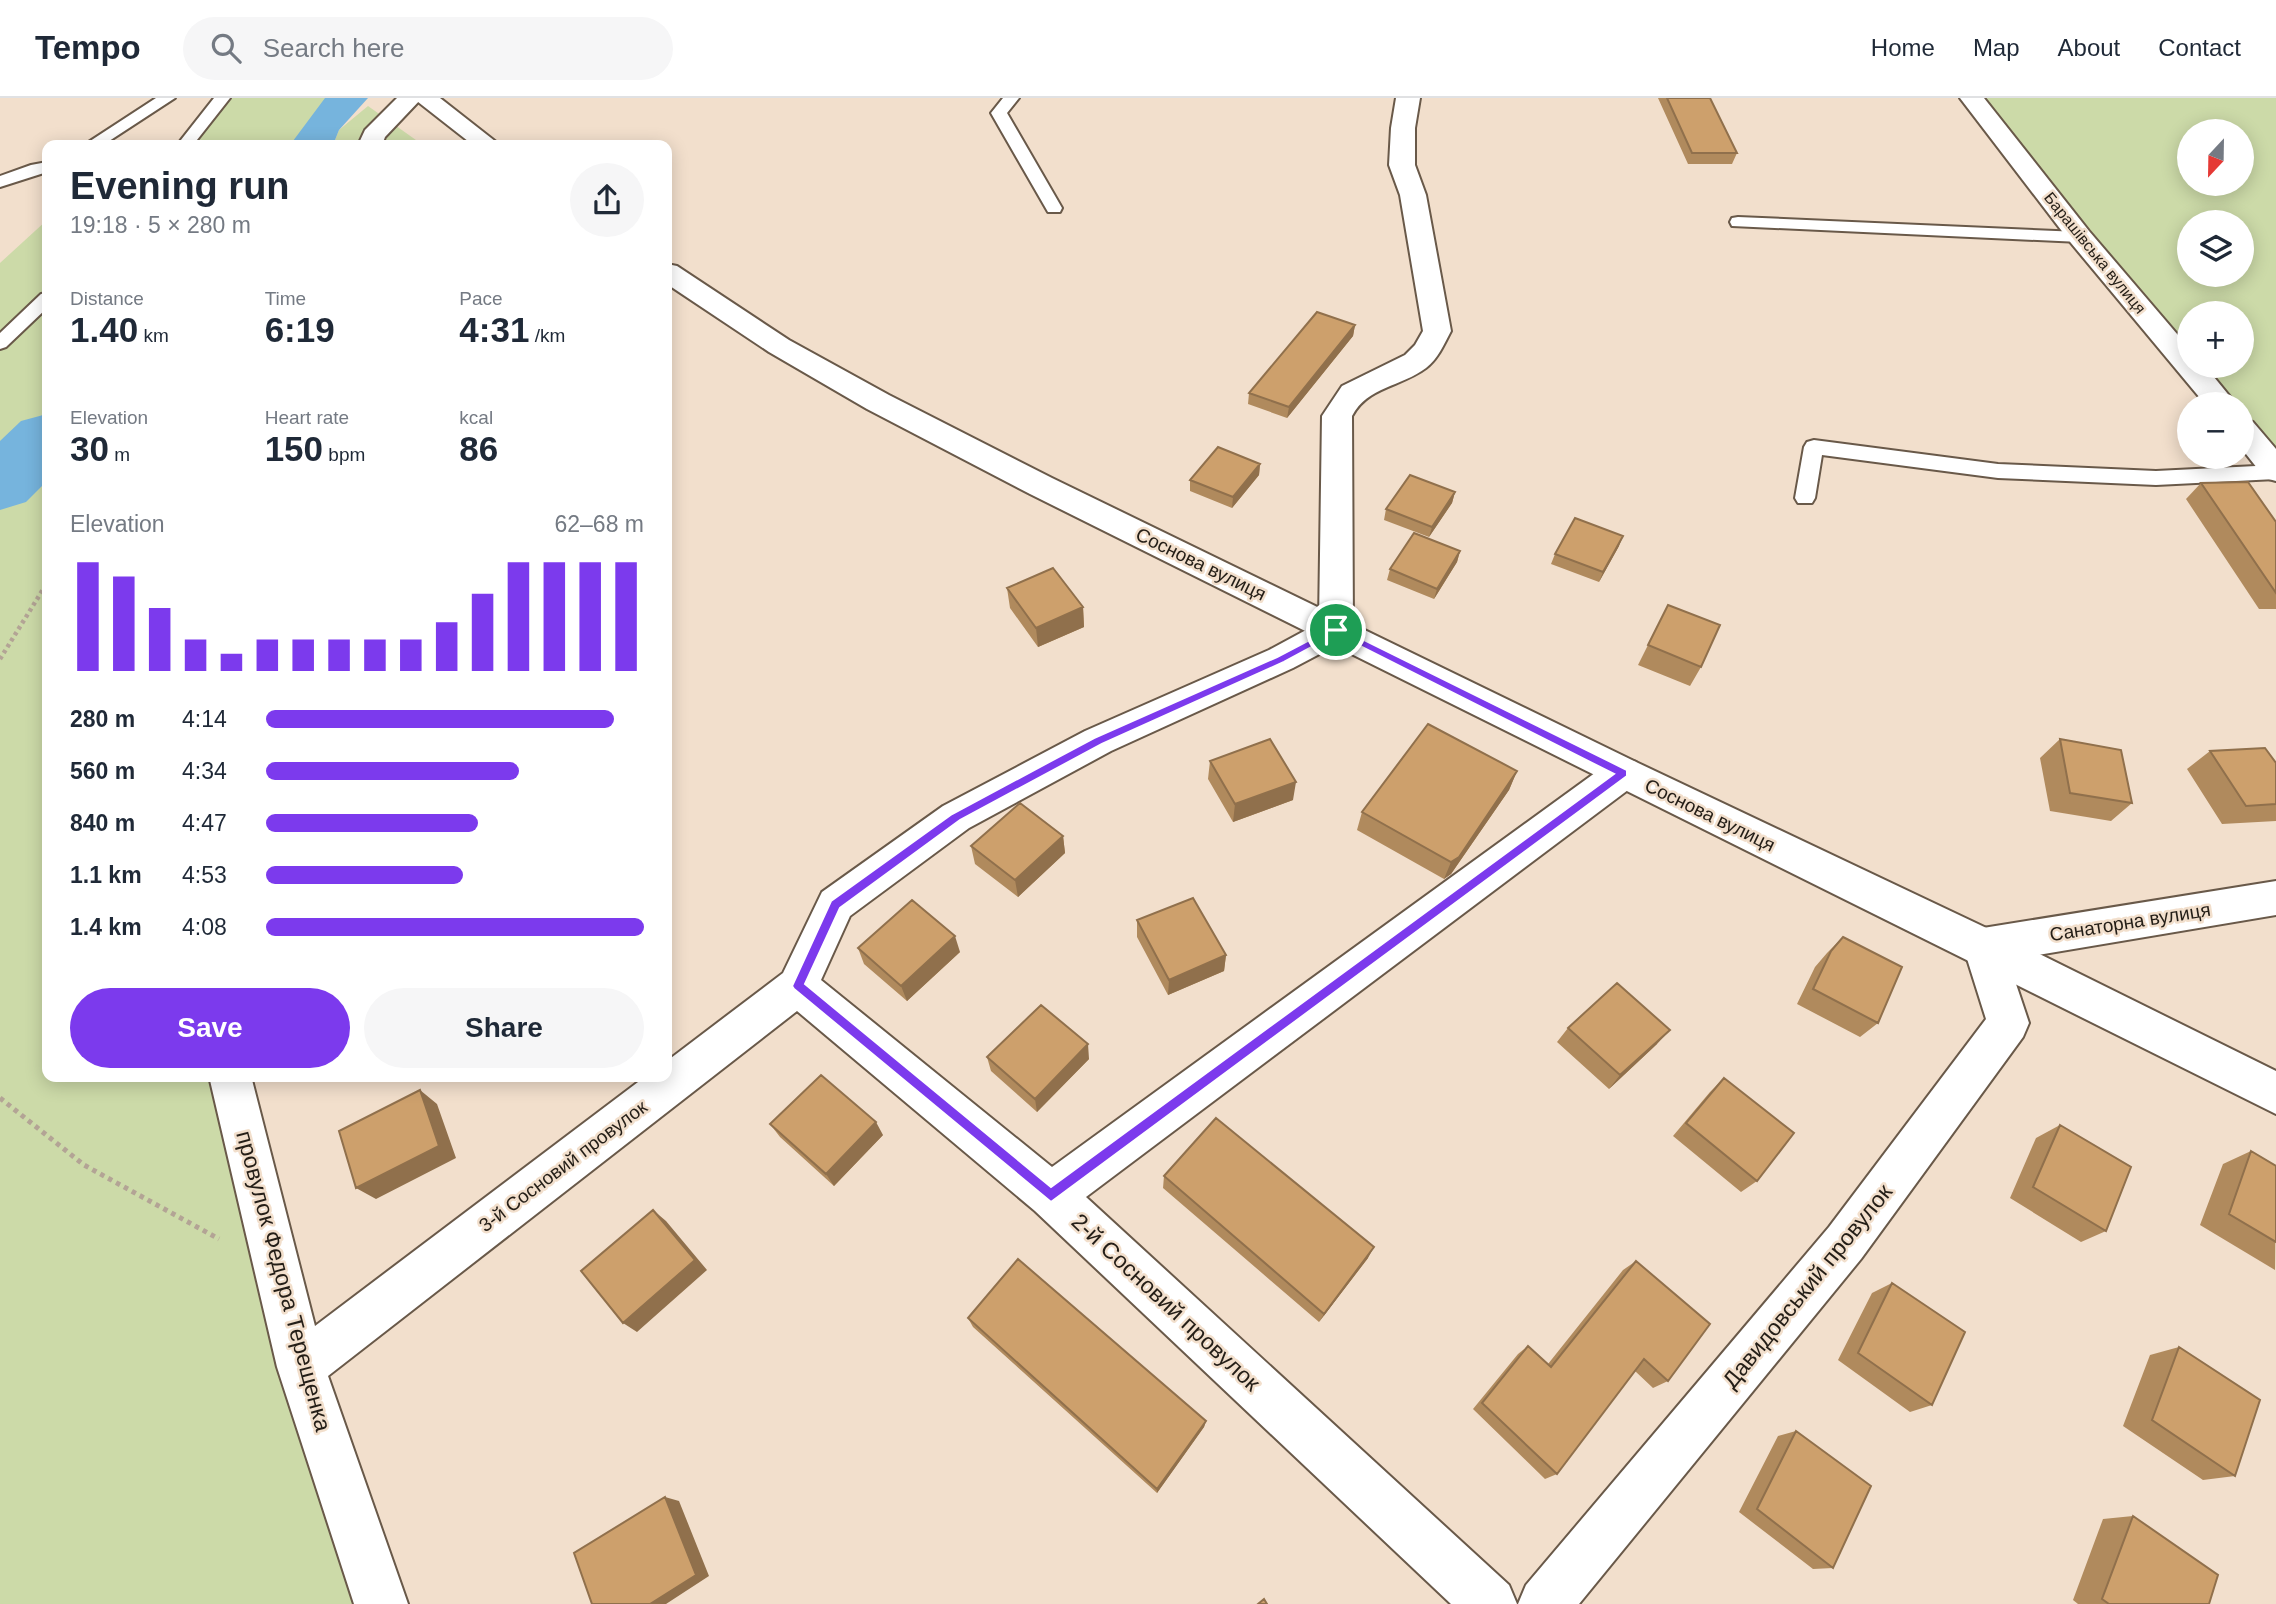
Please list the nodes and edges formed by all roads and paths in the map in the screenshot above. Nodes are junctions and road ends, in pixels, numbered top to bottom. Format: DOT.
graph roads {
  1 [pos="167,98"];
  2 [pos="222,98"];
  3 [pos="410,98"];
  4 [pos="425,98"];
  5 [pos="1011,98"];
  6 [pos="1408,98"];
  7 [pos="1972,98"];
  8 [pos="100,140"];
  9 [pos="189,140"];
  10 [pos="372,140"];
  11 [pos="481,140"];
  12 [pos="42,167"];
  13 [pos="0,182"];
  14 [pos="1054,208"];
  15 [pos="1738,222"];
  16 [pos="2080,237"];
  17 [pos="672,275"];
  18 [pos="42,303"];
  19 [pos="0,343"];
  20 [pos="2211,392"];
  21 [pos="2254,444"];
  22 [pos="2276,471"];
  23 [pos="1805,498"];
  24 [pos="42,591"];
  25 [pos="1336,630"];
  26 [pos="0,659"];
  27 [pos="1623,773"];
  28 [pos="2276,898"];
  29 [pos="1983,946"];
  30 [pos="798,986"];
  31 [pos="232,1082"];
  32 [pos="2276,1093"];
  33 [pos="0,1098"];
  34 [pos="1051,1195"];
  35 [pos="279,1271"];
  36 [pos="301,1367"];
  37 [pos="381,1604"];
  38 [pos="1490,1604"];
  39 [pos="1545,1604"];
  1 -- 8 [label="lane"];
  2 -- 9 [label="lane"];
  3 -- 10 [label="street"];
  4 -- 11 [label="street"];
  5 -- 14 [label="lane"];
  6 -- 25 [label="street"];
  7 -- 16 [label="street, Барашівська вулиця"];
  12 -- 13 [label="lane"];
  15 -- 16 [label="lane"];
  16 -- 20 [label="street, Барашівська вулиця"];
  17 -- 25 [label="street, Соснова вулиця"];
  18 -- 19 [label="lane"];
  21 -- 22 [label="street"];
  22 -- 23 [label="lane"];
  24 -- 26 [label="path"];
  25 -- 27 [label="street, Соснова вулиця"];
  25 -- 30 [label="street, 3-й Сосновий провулок"];
  27 -- 29 [label="street, Соснова вулиця"];
  27 -- 34 [label="street"];
  28 -- 29 [label="street, Санаторна вулиця"];
  29 -- 32 [label="street, Соснова вулиця"];
  29 -- 39 [label="street, Давидовський провулок"];
  30 -- 34 [label="street, 2-й Сосновий провулок"];
  30 -- 36 [label="street, 3-й Сосновий провулок"];
  31 -- 35 [label="street, провулок Федора Терещенка"];
  33 -- 35 [label="path"];
  34 -- 38 [label="street, 2-й Сосновий провулок"];
  35 -- 36 [label="street, провулок Федора Терещенка"];
  36 -- 37 [label="street, провулок Федора Терещенка"];
}
